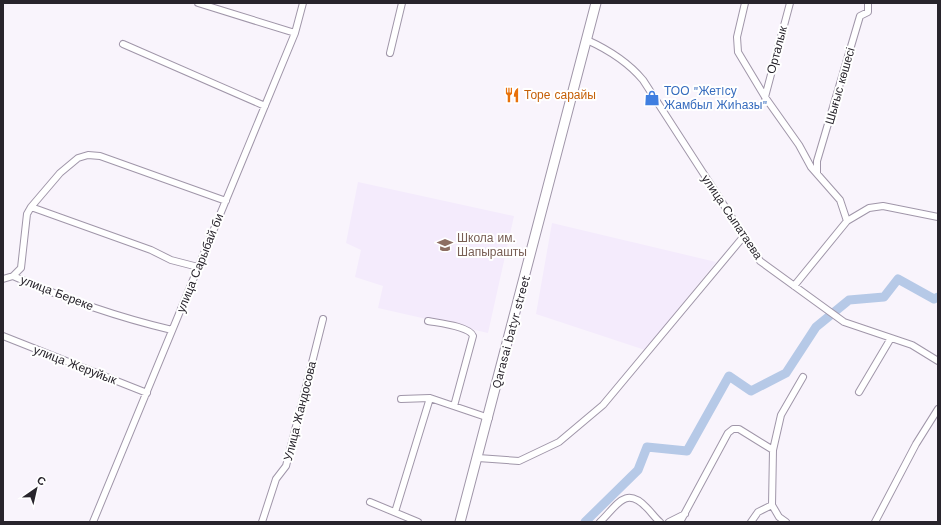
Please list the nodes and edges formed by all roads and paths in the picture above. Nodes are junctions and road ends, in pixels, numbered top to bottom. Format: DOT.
graph roads {
  1 [pos="198,3"];
  2 [pos="303,3"];
  3 [pos="402,3"];
  4 [pos="596,3"];
  5 [pos="745,3"];
  6 [pos="790,3"];
  7 [pos="868,3"];
  8 [pos="295,33"];
  9 [pos="587,40"];
  10 [pos="123,44"];
  11 [pos="390,53"];
  12 [pos="765,97"];
  13 [pos="265,106"];
  14 [pos="817,173"];
  15 [pos="226,201"];
  16 [pos="30,207"];
  17 [pos="938,216"];
  18 [pos="847,221"];
  19 [pos="744,236"];
  20 [pos="198,267"];
  21 [pos="13,276"];
  22 [pos="3,279"];
  23 [pos="794,286"];
  24 [pos="324,319"];
  25 [pos="428,321"];
  26 [pos="172,330"];
  27 [pos="3,336"];
  28 [pos="891,338"];
  29 [pos="938,361"];
  30 [pos="802,378"];
  31 [pos="859,392"];
  32 [pos="147,393"];
  33 [pos="430,398"];
  34 [pos="401,399"];
  35 [pos="454,406"];
  36 [pos="938,409"];
  37 [pos="489,418"];
  38 [pos="774,450"];
  39 [pos="478,458"];
  40 [pos="370,502"];
  41 [pos="772,506"];
  42 [pos="394,512"];
  43 [pos="686,513"];
  44 [pos="94,522"];
  45 [pos="262,522"];
  46 [pos="418,522"];
  47 [pos="460,522"];
  48 [pos="600,522"];
  49 [pos="660,522"];
  50 [pos="669,522"];
  51 [pos="680,522"];
  52 [pos="751,522"];
  53 [pos="786,522"];
  54 [pos="875,522"];
  1 -- 8 [label="street"];
  2 -- 8 [label="street, улица Сарыбай би"];
  3 -- 11 [label="street"];
  4 -- 9 [label="main road, Qarasai batyr street"];
  5 -- 12 [label="street"];
  6 -- 12 [label="street, Орталык"];
  7 -- 14 [label="street, Шығыс көшесі"];
  8 -- 13 [label="street, улица Сарыбай би"];
  9 -- 19 [label="street, улица Сыпатаева"];
  9 -- 37 [label="main road, Qarasai batyr street"];
  10 -- 13 [label="street"];
  12 -- 14 [label="street"];
  13 -- 15 [label="street, улица Сарыбай би"];
  14 -- 18 [label="street"];
  15 -- 16 [label="street, улица Береке"];
  15 -- 20 [label="street, улица Сарыбай би"];
  16 -- 20 [label="street"];
  16 -- 21 [label="street, улица Береке"];
  17 -- 18 [label="street"];
  18 -- 23 [label="street"];
  19 -- 23 [label="street, улица Сыпатаева"];
  19 -- 39 [label="street"];
  20 -- 26 [label="street, улица Сарыбай би"];
  21 -- 22 [label="street"];
  21 -- 26 [label="street, улица Береке"];
  23 -- 28 [label="street, улица Сыпатаева"];
  24 -- 45 [label="street, Улица Жандосова"];
  25 -- 35 [label="street"];
  26 -- 32 [label="street, улица Сарыбай би"];
  27 -- 32 [label="street, улица Жеруйык"];
  28 -- 29 [label="street, улица Сыпатаева"];
  28 -- 31 [label="street"];
  30 -- 38 [label="street"];
  32 -- 44 [label="street, улица Сарыбай би"];
  33 -- 34 [label="street"];
  33 -- 35 [label="street"];
  33 -- 42 [label="street"];
  35 -- 37 [label="street"];
  36 -- 54 [label="street"];
  37 -- 39 [label="main road, Qarasai batyr street"];
  38 -- 41 [label="street"];
  38 -- 43 [label="street"];
  39 -- 47 [label="main road, Qarasai batyr street"];
  40 -- 42 [label="street"];
  41 -- 52 [label="street"];
  41 -- 53 [label="street"];
  42 -- 46 [label="street"];
  43 -- 50 [label="street"];
  43 -- 51 [label="street"];
  48 -- 49 [label="street"];
}
